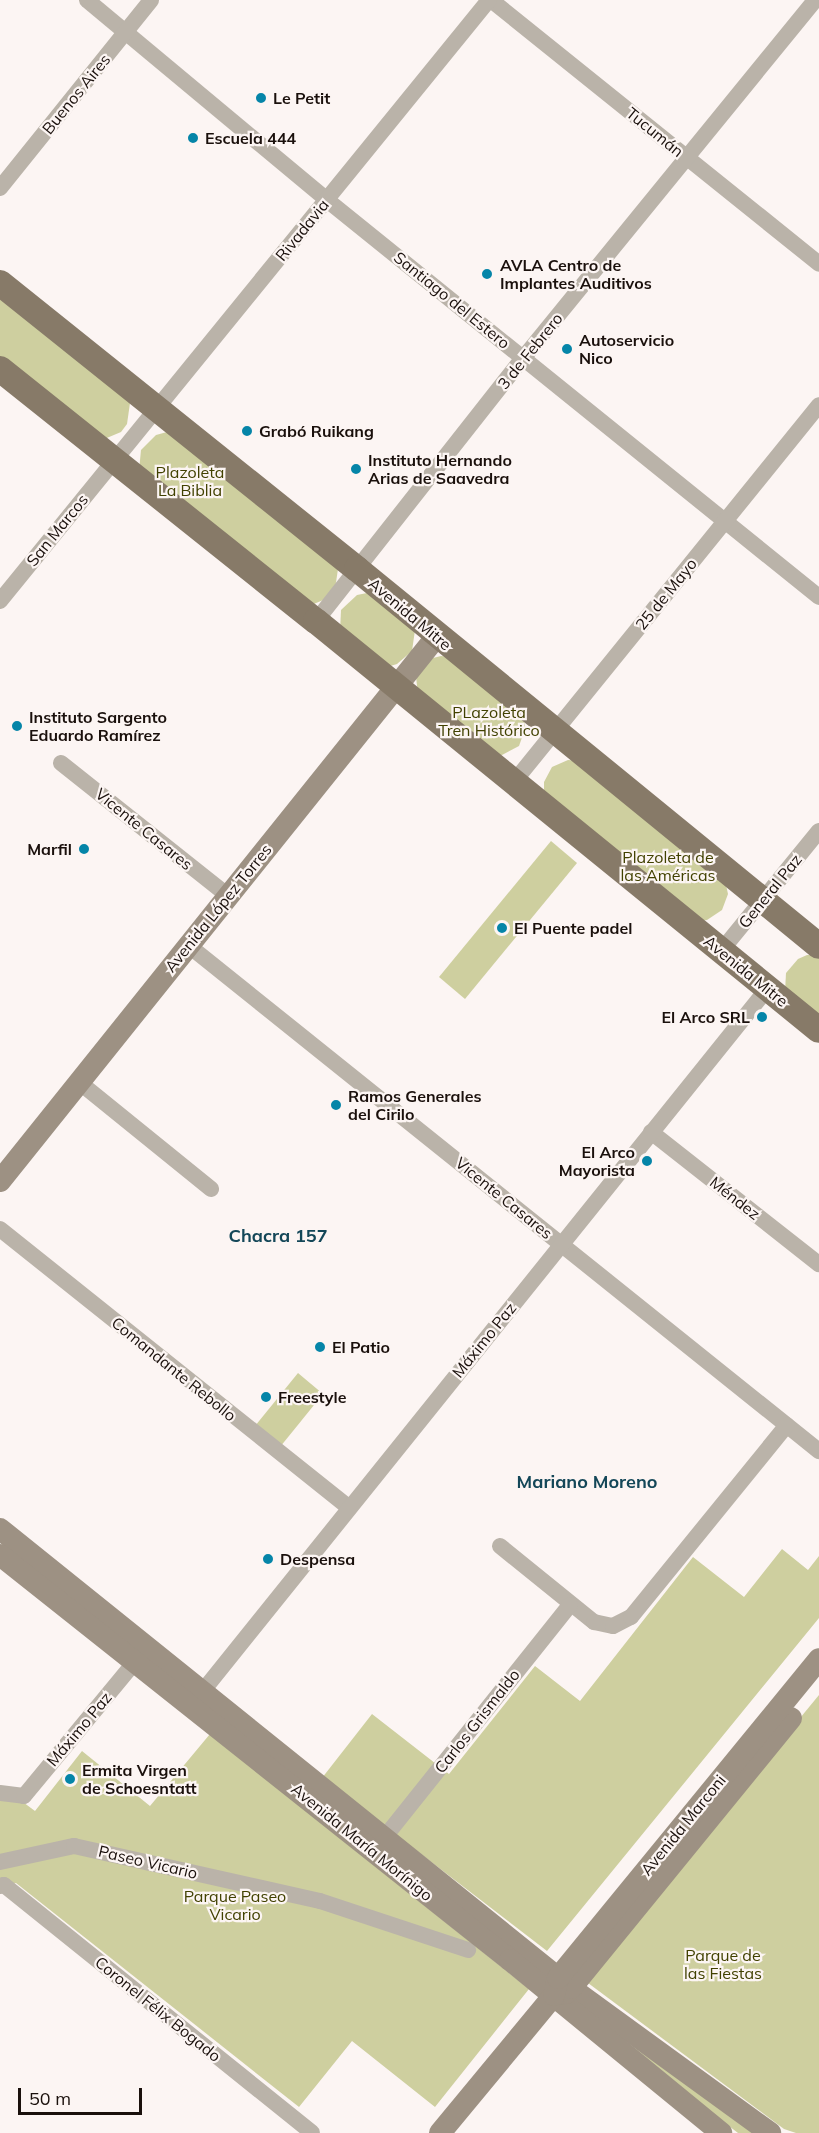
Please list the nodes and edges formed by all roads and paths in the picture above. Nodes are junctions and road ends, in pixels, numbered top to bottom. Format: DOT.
graph roads {
  1 [pos="87,0"];
  2 [pos="151,0"];
  3 [pos="490,0"];
  4 [pos="816,0"];
  5 [pos="126,31"];
  6 [pos="688,158"];
  7 [pos="0,188"];
  8 [pos="327,200"];
  9 [pos="819,264"];
  10 [pos="0,283"];
  11 [pos="524,357"];
  12 [pos="0,369"];
  13 [pos="819,405"];
  14 [pos="156,410"];
  15 [pos="114,459"];
  16 [pos="724,522"];
  17 [pos="357,569"];
  18 [pos="819,597"];
  19 [pos="0,601"];
  20 [pos="316,621"];
  21 [pos="436,636"];
  22 [pos="397,686"];
  23 [pos="554,732"];
  24 [pos="61,763"];
  25 [pos="513,783"];
  26 [pos="819,831"];
  27 [pos="228,896"];
  28 [pos="763,900"];
  29 [pos="189,945"];
  30 [pos="819,946"];
  31 [pos="722,951"];
  32 [pos="767,989"];
  33 [pos="819,1030"];
  34 [pos="79,1082"];
  35 [pos="651,1132"];
  36 [pos="0,1180"];
  37 [pos="211,1189"];
  38 [pos="0,1229"];
  39 [pos="561,1244"];
  40 [pos="819,1264"];
  41 [pos="787,1425"];
  42 [pos="819,1450"];
  43 [pos="349,1508"];
  44 [pos="0,1529"];
  45 [pos="500,1546"];
  46 [pos="0,1555"];
  47 [pos="570,1605"];
  48 [pos="819,1659"];
  49 [pos="135,1662"];
  50 [pos="819,1683"];
  51 [pos="202,1692"];
  52 [pos="0,1793"];
  53 [pos="384,1838"];
  54 [pos="0,1862"];
  55 [pos="2,1885"];
  56 [pos="468,1950"];
  57 [pos="561,1987"];
  58 [pos="312,2133"];
  59 [pos="441,2133"];
  60 [pos="721,2133"];
  61 [pos="770,2133"];
  1 -- 5 [label="street, Santiago del Estero"];
  2 -- 5 [label="street, Buenos Aires"];
  3 -- 6 [label="street, Tucumán"];
  3 -- 8 [label="street, Rivadavia"];
  4 -- 6 [label="street, 3 de Febrero"];
  5 -- 7 [label="street, Buenos Aires"];
  5 -- 8 [label="street, Santiago del Estero"];
  6 -- 9 [label="street, Tucumán"];
  6 -- 11 [label="street, 3 de Febrero"];
  8 -- 11 [label="street, Santiago del Estero"];
  8 -- 14 [label="street, Rivadavia"];
  10 -- 14 [label="main road, Avenida Mitre"];
  11 -- 16 [label="street, Santiago del Estero"];
  11 -- 17 [label="street, 3 de Febrero"];
  12 -- 15 [label="main road, Avenida Mitre"];
  13 -- 16 [label="street, 25 de Mayo"];
  14 -- 15 [label="street, Rivadavia"];
  14 -- 17 [label="main road, Avenida Mitre"];
  15 -- 19 [label="street, San Marcos"];
  15 -- 20 [label="main road, Avenida Mitre"];
  16 -- 18 [label="street, Santiago del Estero"];
  16 -- 23 [label="street, 25 de Mayo"];
  17 -- 20 [label="street, 3 de Febrero"];
  17 -- 21 [label="main road, Avenida Mitre"];
  20 -- 22 [label="main road, Avenida Mitre"];
  21 -- 22 [label="main road, Avenida López Torres"];
  21 -- 23 [label="main road, Avenida Mitre"];
  22 -- 25 [label="main road, Avenida Mitre"];
  22 -- 27 [label="main road, Avenida López Torres"];
  23 -- 25 [label="street, 25 de Mayo"];
  23 -- 28 [label="main road, Avenida Mitre"];
  24 -- 27 [label="street, Vicente Casares"];
  25 -- 31 [label="main road, Avenida Mitre"];
  26 -- 28 [label="street, General Paz"];
  27 -- 29 [label="main road, Avenida López Torres"];
  28 -- 30 [label="main road, Avenida Mitre"];
  28 -- 31 [label="street, General Paz"];
  29 -- 34 [label="main road, Avenida López Torres"];
  29 -- 39 [label="street, Vicente Casares"];
  31 -- 32 [label="main road, Avenida Mitre"];
  32 -- 33 [label="main road, Avenida Mitre"];
  32 -- 35 [label="street, Máximo Paz"];
  34 -- 36 [label="main road, Avenida López Torres"];
  34 -- 37 [label="street"];
  35 -- 39 [label="street, Máximo Paz"];
  35 -- 40 [label="street, Méndez"];
  38 -- 43 [label="street, Comandante Rebollo"];
  39 -- 41 [label="street, Vicente Casares"];
  39 -- 43 [label="street, Máximo Paz"];
  41 -- 42 [label="street, Vicente Casares"];
  41 -- 47 [label="street"];
  43 -- 51 [label="street, Máximo Paz"];
  44 -- 51 [label="main road, Avenida María Morínigo"];
  45 -- 47 [label="street"];
  46 -- 49 [label="main road, Avenida María Morínigo"];
  47 -- 53 [label="street, Carlos Grismaldo"];
  48 -- 57 [label="main road, Avenida Marconi"];
  49 -- 52 [label="street, Máximo Paz"];
  49 -- 57 [label="main road, Avenida María Morínigo"];
  50 -- 57 [label="main road, Avenida Marconi"];
  51 -- 53 [label="main road, Avenida María Morínigo"];
  53 -- 57 [label="main road, Avenida María Morínigo"];
  54 -- 56 [label="street, Paseo Vicario"];
  55 -- 58 [label="street, Coronel Félix Bogado"];
  57 -- 59 [label="main road, Avenida Marconi"];
  57 -- 60 [label="main road, Avenida María Morínigo"];
  57 -- 61 [label="main road, Avenida María Morínigo"];
}
